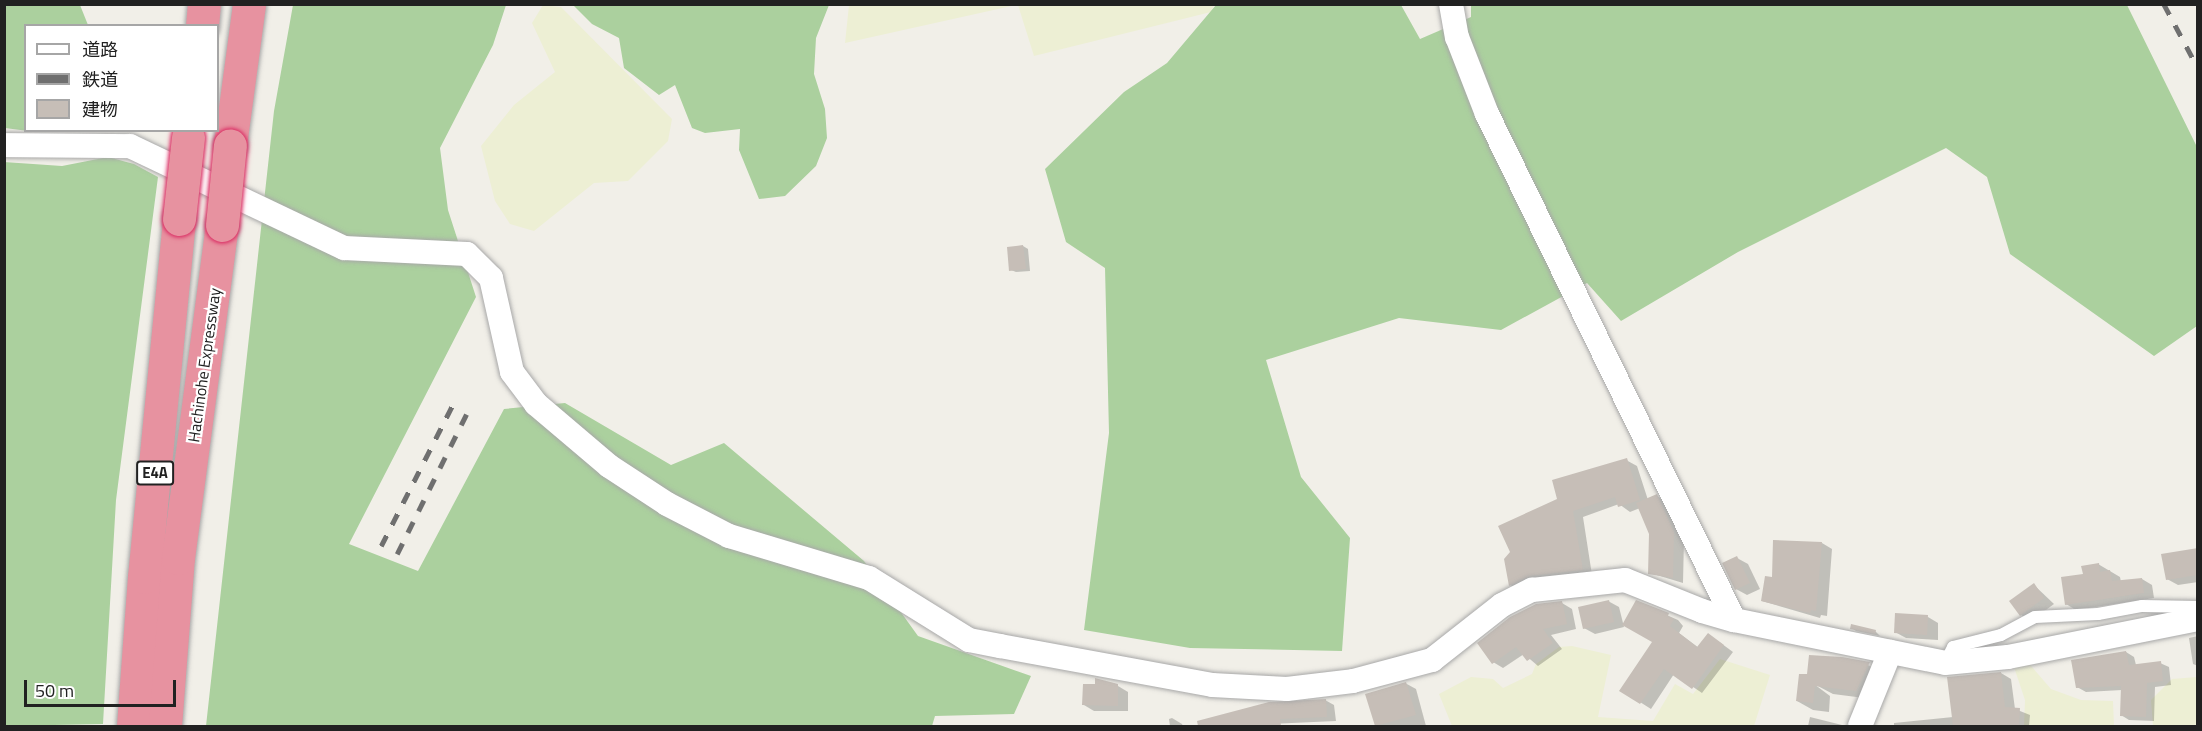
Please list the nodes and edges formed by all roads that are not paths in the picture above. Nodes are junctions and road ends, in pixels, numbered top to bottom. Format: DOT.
graph roads {
  1 [pos="204,4"];
  2 [pos="249,4"];
  3 [pos="1451,4"];
  4 [pos="202,24"];
  5 [pos="189,134"];
  6 [pos="4,145"];
  7 [pos="2198,607"];
  8 [pos="2198,618"];
  9 [pos="1734,620"];
  10 [pos="1890,652"];
  11 [pos="1945,663"];
  12 [pos="134,726"];
  13 [pos="165,726"];
  14 [pos="1860,726"];
  1 -- 4 [label="highway"];
  2 -- 13 [label="highway, Hachinohe Expressway / E4A, bridge"];
  3 -- 9 [label="street"];
  5 -- 12 [label="highway, E4A, bridge"];
  6 -- 9 [label="street"];
  7 -- 11 [label="lane"];
  8 -- 11 [label="street"];
  9 -- 10 [label="street"];
  10 -- 11 [label="street"];
  10 -- 14 [label="street"];
}
